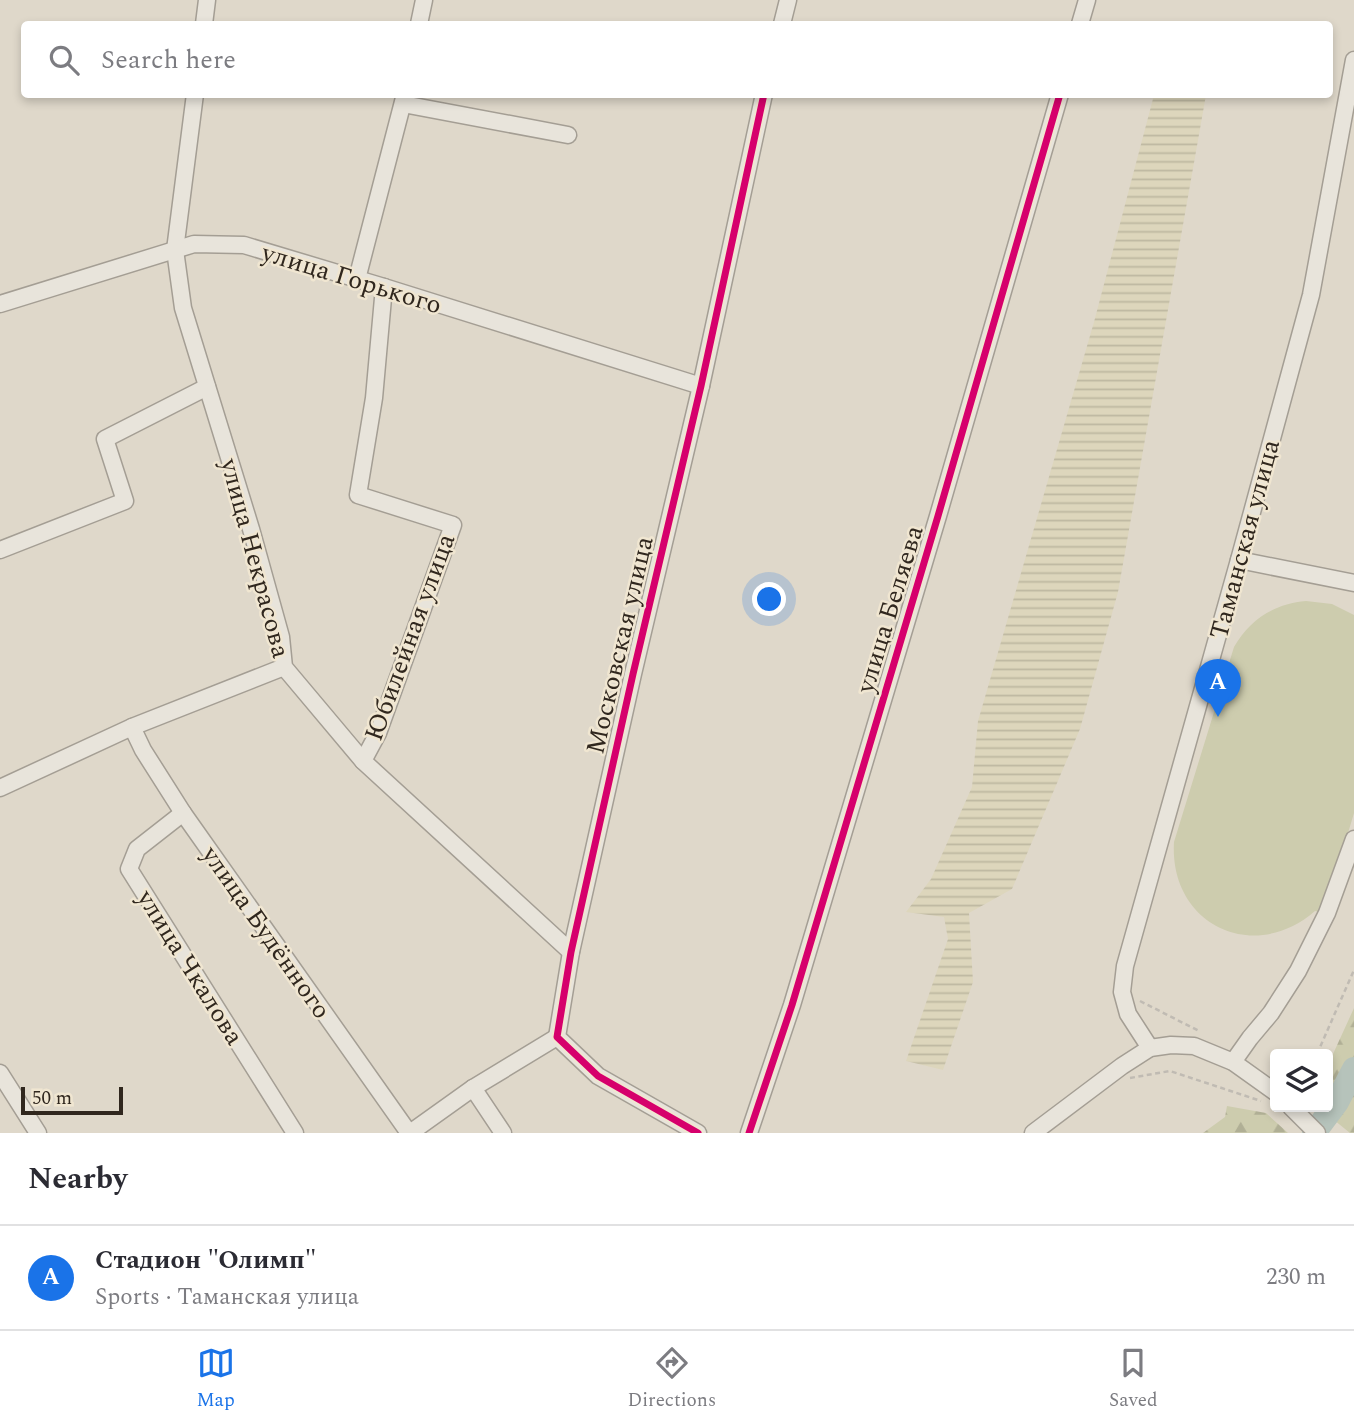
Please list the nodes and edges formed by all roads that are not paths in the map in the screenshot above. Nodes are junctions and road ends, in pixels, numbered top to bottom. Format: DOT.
graph roads {
  1 [pos="207,0"];
  2 [pos="424,0"];
  3 [pos="788,0"];
  4 [pos="1087,0"];
  5 [pos="204,21"];
  6 [pos="420,21"];
  7 [pos="783,21"];
  8 [pos="1081,21"];
  9 [pos="1354,60"];
  10 [pos="194,98"];
  11 [pos="763,98"];
  12 [pos="1059,98"];
  13 [pos="404,99"];
  14 [pos="568,135"];
  15 [pos="175,250"];
  16 [pos="357,279"];
  17 [pos="384,287"];
  18 [pos="0,304"];
  19 [pos="701,386"];
  20 [pos="207,387"];
  21 [pos="0,550"];
  22 [pos="1239,560"];
  23 [pos="1354,583"];
  24 [pos="284,667"];
  25 [pos="132,727"];
  26 [pos="363,761"];
  27 [pos="0,788"];
  28 [pos="183,813"];
  29 [pos="1354,839"];
  30 [pos="571,952"];
  31 [pos="557,1037"];
  32 [pos="1150,1048"];
  33 [pos="1233,1062"];
  34 [pos="0,1073"];
  35 [pos="473,1088"];
  36 [pos="1270,1095"];
  37 [pos="1296,1112"];
  38 [pos="38,1133"];
  39 [pos="295,1133"];
  40 [pos="410,1133"];
  41 [pos="503,1133"];
  42 [pos="698,1133"];
  43 [pos="749,1133"];
  44 [pos="1033,1133"];
  45 [pos="1317,1133"];
  1 -- 5 [label="street"];
  2 -- 6 [label="street"];
  3 -- 7 [label="street"];
  4 -- 8 [label="street"];
  9 -- 22 [label="street, Таманская улица"];
  10 -- 15 [label="street, улица Некрасова"];
  11 -- 19 [label="street, Московская улица"];
  12 -- 43 [label="street, улица Беляева"];
  13 -- 14 [label="street"];
  13 -- 16 [label="street"];
  15 -- 16 [label="street, улица Горького"];
  15 -- 18 [label="street, улица Горького"];
  15 -- 20 [label="street, улица Некрасова"];
  16 -- 17 [label="street, улица Горького"];
  17 -- 19 [label="street, улица Горького"];
  17 -- 26 [label="street, Юбилейная улица"];
  19 -- 30 [label="street, Московская улица"];
  20 -- 21 [label="street"];
  20 -- 24 [label="street, улица Некрасова"];
  22 -- 23 [label="street"];
  22 -- 32 [label="street, Таманская улица"];
  24 -- 25 [label="street"];
  24 -- 26 [label="street, улица Некрасова"];
  25 -- 27 [label="street"];
  25 -- 28 [label="street, улица Будённого"];
  26 -- 30 [label="street, улица Некрасова"];
  28 -- 39 [label="street, улица Чкалова"];
  28 -- 40 [label="street, улица Будённого"];
  29 -- 33 [label="street"];
  30 -- 31 [label="street, Московская улица"];
  31 -- 35 [label="street"];
  31 -- 42 [label="street"];
  32 -- 33 [label="street"];
  32 -- 44 [label="street"];
  33 -- 36 [label="street"];
  34 -- 38 [label="street"];
  35 -- 40 [label="street"];
  35 -- 41 [label="street"];
  37 -- 45 [label="street"];
}
